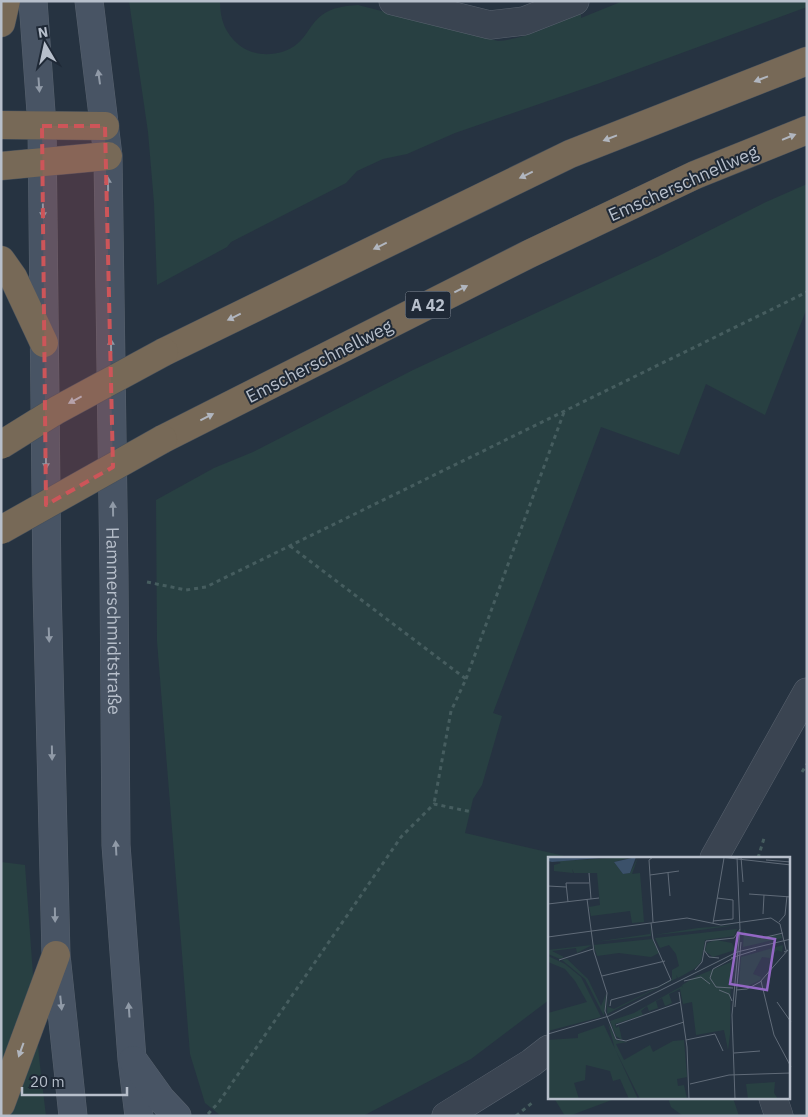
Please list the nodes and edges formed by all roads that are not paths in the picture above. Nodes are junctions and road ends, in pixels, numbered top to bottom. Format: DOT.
graph roads {
  1 [pos="6,1"];
  2 [pos="33,1"];
  3 [pos="88,1"];
  4 [pos="393,1"];
  5 [pos="575,1"];
  6 [pos="1,23"];
  7 [pos="807,62"];
  8 [pos="1,125"];
  9 [pos="42,126"];
  10 [pos="105,126"];
  11 [pos="807,130"];
  12 [pos="108,156"];
  13 [pos="43,163"];
  14 [pos="1,166"];
  15 [pos="1,260"];
  16 [pos="44,343"];
  17 [pos="1,445"];
  18 [pos="1,530"];
  19 [pos="807,692"];
  20 [pos="715,857"];
  21 [pos="56,955"];
  22 [pos="548,1050"];
  23 [pos="132,1059"];
  24 [pos="773,1100"];
  25 [pos="1,1104"];
  26 [pos="73,1116"];
  27 [pos="139,1116"];
  28 [pos="177,1116"];
  29 [pos="446,1116"];
  30 [pos="779,1116"];
  1 -- 6 [label="highway"];
  2 -- 9 [label="main road, one-way"];
  10 -- 3 [label="main road, Hammerschmidtstraße, one-way"];
  4 -- 5 [label="street"];
  7 -- 17 [label="highway, one-way, bridge"];
  8 -- 9 [label="highway"];
  9 -- 10 [label="highway"];
  9 -- 13 [label="main road"];
  10 -- 12 [label="main road, Hammerschmidtstraße"];
  18 -- 11 [label="highway, Emscherschnellweg / A 42, one-way, bridge"];
  12 -- 13 [label="highway"];
  23 -- 12 [label="main road, Hammerschmidtstraße, one-way"];
  13 -- 14 [label="highway"];
  13 -- 16 [label="main road, one-way"];
  15 -- 16 [label="highway"];
  16 -- 21 [label="main road, one-way"];
  19 -- 20 [label="street"];
  21 -- 25 [label="highway, one-way"];
  21 -- 26 [label="main road, one-way"];
  22 -- 29 [label="street"];
  23 -- 27 [label="main road, Hammerschmidtstraße"];
  23 -- 28 [label="main road"];
  24 -- 30 [label="street"];
}
